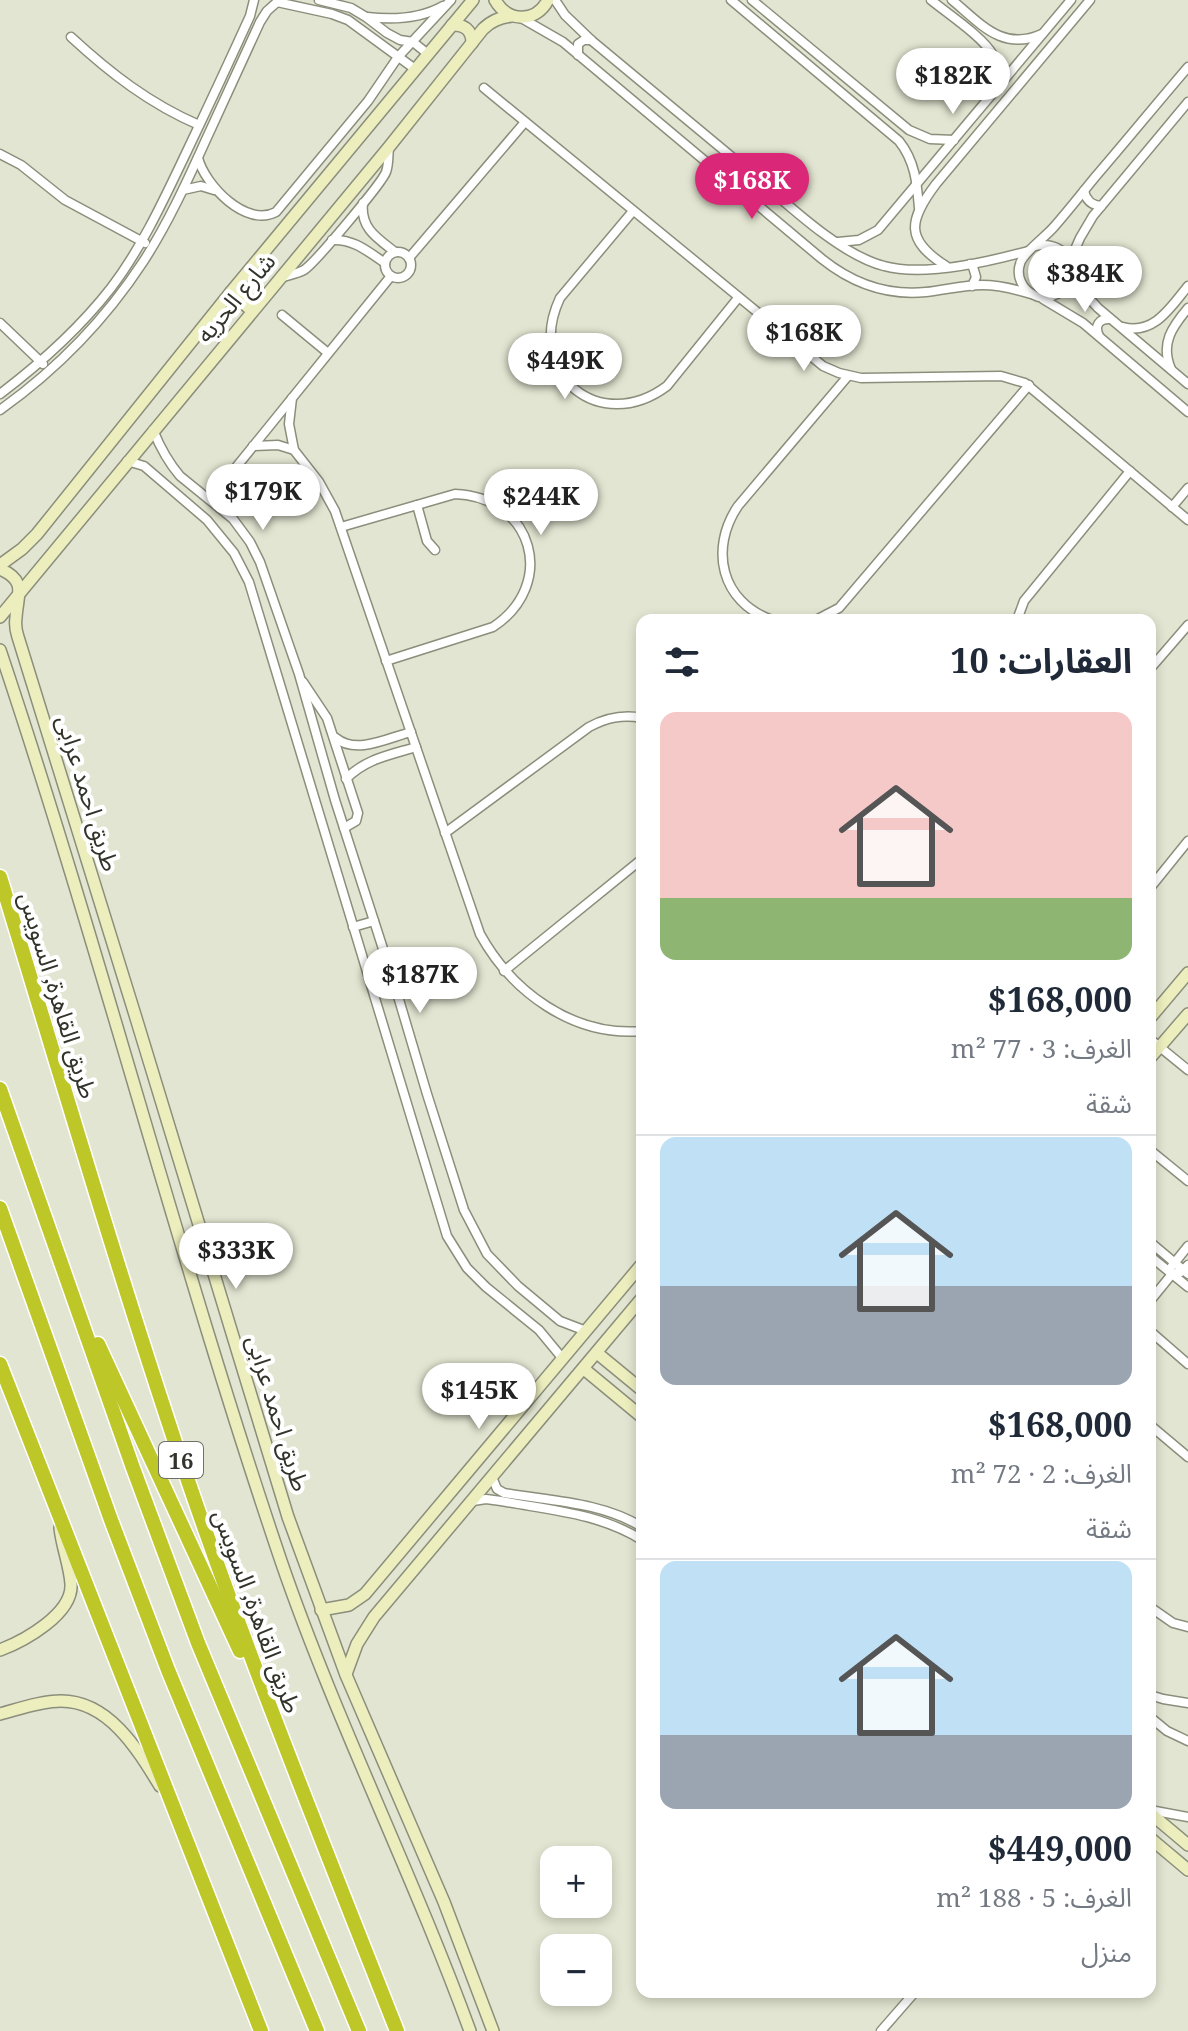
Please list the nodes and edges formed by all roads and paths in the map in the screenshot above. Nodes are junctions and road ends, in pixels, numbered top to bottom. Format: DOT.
graph roads {
  1 [pos="256,0"];
  2 [pos="319,0"];
  3 [pos="473,0"];
  4 [pos="495,0"];
  5 [pos="548,0"];
  6 [pos="555,0"];
  7 [pos="731,0"];
  8 [pos="931,0"];
  9 [pos="952,0"];
  10 [pos="1090,0"];
  11 [pos="278,2"];
  12 [pos="449,2"];
  13 [pos="756,3"];
  14 [pos="1069,3"];
  15 [pos="1077,15"];
  16 [pos="366,17"];
  17 [pos="516,17"];
  18 [pos="751,17"];
  19 [pos="452,25"];
  20 [pos="987,29"];
  21 [pos="1043,34"];
  22 [pos="71,37"];
  23 [pos="591,40"];
  24 [pos="979,40"];
  25 [pos="413,42"];
  26 [pos="472,43"];
  27 [pos="428,54"];
  28 [pos="578,55"];
  29 [pos="398,57"];
  30 [pos="1188,67"];
  31 [pos="415,69"];
  32 [pos="998,87"];
  33 [pos="484,88"];
  34 [pos="1188,102"];
  35 [pos="678,112"];
  36 [pos="525,122"];
  37 [pos="199,125"];
  38 [pos="665,127"];
  39 [pos="909,130"];
  40 [pos="954,140"];
  41 [pos="899,141"];
  42 [pos="389,147"];
  43 [pos="0,154"];
  44 [pos="198,158"];
  45 [pos="917,184"];
  46 [pos="183,190"];
  47 [pos="1084,191"];
  48 [pos="219,192"];
  49 [pos="363,203"];
  50 [pos="787,203"];
  51 [pos="1101,206"];
  52 [pos="919,210"];
  53 [pos="633,211"];
  54 [pos="774,219"];
  55 [pos="369,230"];
  56 [pos="332,240"];
  57 [pos="142,242"];
  58 [pos="836,242"];
  59 [pos="357,244"];
  60 [pos="152,247"];
  61 [pos="1032,248"];
  62 [pos="395,252"];
  63 [pos="409,258"];
  64 [pos="385,263"];
  65 [pos="970,264"];
  66 [pos="1071,265"];
  67 [pos="946,267"];
  68 [pos="391,276"];
  69 [pos="280,278"];
  70 [pos="972,286"];
  71 [pos="1188,286"];
  72 [pos="231,292"];
  73 [pos="1035,295"];
  74 [pos="738,298"];
  75 [pos="1172,306"];
  76 [pos="252,311"];
  77 [pos="1185,312"];
  78 [pos="282,315"];
  79 [pos="1110,319"];
  80 [pos="0,323"];
  81 [pos="1118,326"];
  82 [pos="1099,336"];
  83 [pos="328,353"];
  84 [pos="40,362"];
  85 [pos="1171,370"];
  86 [pos="50,371"];
  87 [pos="848,376"];
  88 [pos="1188,384"];
  89 [pos="1029,385"];
  90 [pos="0,394"];
  91 [pos="292,398"];
  92 [pos="0,410"];
  93 [pos="1188,412"];
  94 [pos="153,430"];
  95 [pos="253,446"];
  96 [pos="294,450"];
  97 [pos="127,461"];
  98 [pos="1130,471"];
  99 [pos="229,476"];
  100 [pos="1188,488"];
  101 [pos="417,505"];
  102 [pos="1172,507"];
  103 [pos="1188,520"];
  104 [pos="341,527"];
  105 [pos="37,534"];
  106 [pos="55,549"];
  107 [pos="435,550"];
  108 [pos="0,567"];
  109 [pos="267,582"];
  110 [pos="20,592"];
  111 [pos="251,593"];
  112 [pos="759,614"];
  113 [pos="828,614"];
  114 [pos="1019,614"];
  115 [pos="0,617"];
  116 [pos="1188,625"];
  117 [pos="0,650"];
  118 [pos="386,661"];
  119 [pos="1156,662"];
  120 [pos="299,674"];
  121 [pos="636,718"];
  122 [pos="411,732"];
  123 [pos="333,734"];
  124 [pos="362,745"];
  125 [pos="416,747"];
  126 [pos="368,762"];
  127 [pos="346,779"];
  128 [pos="344,828"];
  129 [pos="445,833"];
  130 [pos="1188,841"];
  131 [pos="636,864"];
  132 [pos="0,877"];
  133 [pos="1156,881"];
  134 [pos="374,921"];
  135 [pos="353,927"];
  136 [pos="504,971"];
  137 [pos="1188,973"];
  138 [pos="1156,1011"];
  139 [pos="1188,1014"];
  140 [pos="636,1032"];
  141 [pos="1156,1042"];
  142 [pos="1156,1044"];
  143 [pos="1188,1070"];
  144 [pos="0,1089"];
  145 [pos="1156,1155"];
  146 [pos="1188,1181"];
  147 [pos="0,1208"];
  148 [pos="1188,1246"];
  149 [pos="1156,1247"];
  150 [pos="1156,1261"];
  151 [pos="1174,1262"];
  152 [pos="1186,1270"];
  153 [pos="636,1272"];
  154 [pos="1172,1274"];
  155 [pos="1188,1287"];
  156 [pos="72,1291"];
  157 [pos="1156,1294"];
  158 [pos="532,1298"];
  159 [pos="636,1305"];
  160 [pos="519,1314"];
  161 [pos="586,1331"];
  162 [pos="1156,1336"];
  163 [pos="597,1353"];
  164 [pos="563,1359"];
  165 [pos="0,1364"];
  166 [pos="1188,1364"];
  167 [pos="584,1369"];
  168 [pos="636,1385"];
  169 [pos="636,1412"];
  170 [pos="259,1423"];
  171 [pos="239,1428"];
  172 [pos="1156,1430"];
  173 [pos="1188,1457"];
  174 [pos="492,1477"];
  175 [pos="473,1501"];
  176 [pos="59,1515"];
  177 [pos="636,1524"];
  178 [pos="636,1537"];
  179 [pos="392,1562"];
  180 [pos="408,1575"];
  181 [pos="321,1610"];
  182 [pos="1156,1611"];
  183 [pos="1188,1627"];
  184 [pos="0,1650"];
  185 [pos="346,1675"];
  186 [pos="1156,1697"];
  187 [pos="1188,1703"];
  188 [pos="270,1709"];
  189 [pos="0,1714"];
  190 [pos="1156,1722"];
  191 [pos="1188,1741"];
  192 [pos="172,1806"];
  193 [pos="1156,1813"];
  194 [pos="1156,1817"];
  195 [pos="1188,1817"];
  196 [pos="1156,1843"];
  197 [pos="1188,1845"];
  198 [pos="1188,1870"];
  199 [pos="460,1941"];
  200 [pos="439,1950"];
  201 [pos="910,1998"];
  202 [pos="261,2031"];
  203 [pos="317,2031"];
  204 [pos="359,2031"];
  205 [pos="397,2031"];
  206 [pos="470,2031"];
  207 [pos="493,2031"];
  208 [pos="881,2031"];
  1 -- 11 [label="street"];
  1 -- 37 [label="street"];
  2 -- 16 [label="street"];
  3 -- 19 [label="street, شارع الحريه"];
  4 -- 17 [label="street"];
  5 -- 17 [label="street, شارع الحريه"];
  6 -- 23 [label="street"];
  7 -- 18 [label="street"];
  8 -- 24 [label="street"];
  9 -- 20 [label="street"];
  10 -- 15 [label="street"];
  11 -- 29 [label="street"];
  11 -- 44 [label="street"];
  12 -- 16 [label="street"];
  12 -- 25 [label="street"];
  13 -- 18 [label="street"];
  13 -- 39 [label="street"];
  14 -- 15 [label="street"];
  14 -- 21 [label="street"];
  15 -- 52 [label="street"];
  16 -- 25 [label="street"];
  17 -- 26 [label="street, شارع الحريه"];
  17 -- 28 [label="street"];
  18 -- 41 [label="street"];
  19 -- 26 [label="street"];
  19 -- 27 [label="street, شارع الحريه"];
  20 -- 21 [label="street"];
  20 -- 24 [label="street"];
  21 -- 32 [label="street"];
  22 -- 37 [label="street"];
  23 -- 28 [label="street"];
  23 -- 35 [label="street"];
  24 -- 32 [label="street"];
  25 -- 27 [label="street"];
  25 -- 29 [label="street"];
  26 -- 42 [label="street, شارع الحريه"];
  27 -- 31 [label="street, شارع الحريه"];
  28 -- 38 [label="street"];
  29 -- 31 [label="street"];
  29 -- 48 [label="street"];
  30 -- 47 [label="street"];
  31 -- 72 [label="street, شارع الحريه"];
  32 -- 40 [label="street"];
  33 -- 36 [label="street"];
  34 -- 51 [label="street"];
  35 -- 38 [label="street"];
  35 -- 50 [label="street"];
  36 -- 53 [label="street"];
  36 -- 63 [label="street"];
  37 -- 57 [label="street"];
  38 -- 54 [label="street"];
  39 -- 40 [label="street"];
  39 -- 41 [label="street"];
  40 -- 45 [label="street"];
  41 -- 45 [label="street"];
  42 -- 49 [label="street"];
  42 -- 69 [label="street, شارع الحريه"];
  43 -- 57 [label="street"];
  44 -- 46 [label="street"];
  44 -- 48 [label="street"];
  45 -- 52 [label="street"];
  45 -- 58 [label="street"];
  46 -- 48 [label="street"];
  46 -- 60 [label="street"];
  47 -- 51 [label="street"];
  47 -- 61 [label="street"];
  49 -- 55 [label="street"];
  49 -- 56 [label="street"];
  50 -- 54 [label="street"];
  50 -- 58 [label="street"];
  51 -- 66 [label="street"];
  52 -- 67 [label="street"];
  53 -- 74 [label="street"];
  53 -- 74 [label="street"];
  54 -- 70 [label="street"];
  55 -- 59 [label="street"];
  55 -- 62 [label="street"];
  56 -- 59 [label="street"];
  56 -- 69 [label="street"];
  57 -- 60 [label="street"];
  57 -- 84 [label="street"];
  58 -- 67 [label="street"];
  59 -- 64 [label="street"];
  60 -- 86 [label="street"];
  61 -- 65 [label="street"];
  61 -- 66 [label="street"];
  61 -- 73 [label="street"];
  62 -- 63 [label="street"];
  62 -- 64 [label="street"];
  63 -- 68 [label="street"];
  64 -- 68 [label="street"];
  65 -- 67 [label="street"];
  65 -- 70 [label="street"];
  66 -- 73 [label="street"];
  66 -- 79 [label="street"];
  68 -- 83 [label="street"];
  69 -- 76 [label="street, شارع الحريه"];
  70 -- 73 [label="street"];
  71 -- 75 [label="street"];
  72 -- 76 [label="street"];
  72 -- 105 [label="street, شارع الحريه"];
  73 -- 82 [label="street"];
  74 -- 87 [label="street"];
  75 -- 77 [label="street"];
  75 -- 81 [label="street"];
  76 -- 94 [label="street, شارع الحريه"];
  77 -- 85 [label="street"];
  78 -- 83 [label="street"];
  79 -- 81 [label="street"];
  79 -- 82 [label="street"];
  80 -- 84 [label="street"];
  81 -- 85 [label="street"];
  82 -- 93 [label="street"];
  83 -- 91 [label="street"];
  84 -- 86 [label="street"];
  84 -- 90 [label="street"];
  85 -- 88 [label="street"];
  86 -- 92 [label="street"];
  87 -- 89 [label="street"];
  87 -- 112 [label="street"];
  89 -- 98 [label="street"];
  89 -- 113 [label="street"];
  91 -- 95 [label="street"];
  91 -- 96 [label="street"];
  94 -- 97 [label="street, شارع الحريه"];
  94 -- 109 [label="street"];
  95 -- 96 [label="street"];
  95 -- 99 [label="street"];
  96 -- 104 [label="street"];
  97 -- 106 [label="street, شارع الحريه"];
  97 -- 111 [label="street"];
  98 -- 102 [label="street"];
  98 -- 114 [label="street"];
  100 -- 102 [label="street"];
  101 -- 104 [label="street"];
  101 -- 107 [label="street"];
  101 -- 118 [label="street"];
  102 -- 103 [label="street"];
  104 -- 118 [label="street"];
  105 -- 106 [label="street"];
  105 -- 108 [label="street, شارع الحريه"];
  106 -- 110 [label="street, شارع الحريه"];
  108 -- 110 [label="street"];
  109 -- 111 [label="street"];
  109 -- 120 [label="street"];
  110 -- 115 [label="street, شارع الحريه"];
  110 -- 170 [label="street, طريق احمد عرابى"];
  111 -- 135 [label="street"];
  116 -- 119 [label="street"];
  117 -- 171 [label="street, طريق احمد عرابى"];
  118 -- 122 [label="street"];
  120 -- 123 [label="street"];
  120 -- 128 [label="street"];
  121 -- 129 [label="street"];
  122 -- 124 [label="street"];
  122 -- 125 [label="street"];
  123 -- 124 [label="street"];
  123 -- 127 [label="street"];
  124 -- 126 [label="street"];
  125 -- 126 [label="street"];
  125 -- 129 [label="street"];
  126 -- 127 [label="street"];
  127 -- 128 [label="street"];
  128 -- 134 [label="street"];
  129 -- 136 [label="street"];
  130 -- 133 [label="street"];
  131 -- 136 [label="street"];
  132 -- 188 [label="highway, طريق القاهرة, السويس / 16"];
  134 -- 135 [label="street"];
  134 -- 158 [label="street"];
  135 -- 160 [label="street"];
  136 -- 140 [label="street"];
  137 -- 138 [label="street"];
  139 -- 141 [label="street"];
  142 -- 143 [label="street"];
  144 -- 156 [label="highway, 16"];
  145 -- 146 [label="street"];
  147 -- 203 [label="highway"];
  148 -- 151 [label="street"];
  149 -- 151 [label="street"];
  150 -- 154 [label="street"];
  151 -- 152 [label="street"];
  151 -- 154 [label="street"];
  152 -- 154 [label="street"];
  153 -- 161 [label="street"];
  154 -- 155 [label="street"];
  154 -- 157 [label="street"];
  156 -- 188 [label="highway"];
  156 -- 204 [label="highway, 16"];
  158 -- 160 [label="street"];
  158 -- 161 [label="street"];
  159 -- 163 [label="street"];
  160 -- 164 [label="street"];
  161 -- 164 [label="street"];
  162 -- 166 [label="street"];
  163 -- 167 [label="street"];
  163 -- 168 [label="street"];
  164 -- 179 [label="street"];
  165 -- 176 [label="highway"];
  167 -- 169 [label="street"];
  167 -- 174 [label="street"];
  170 -- 171 [label="street"];
  170 -- 181 [label="street, طريق احمد عرابى"];
  171 -- 200 [label="street, طريق احمد عرابى"];
  172 -- 173 [label="street"];
  174 -- 175 [label="street"];
  174 -- 177 [label="street"];
  175 -- 178 [label="street"];
  175 -- 180 [label="street"];
  176 -- 184 [label="street"];
  176 -- 192 [label="highway"];
  179 -- 180 [label="street"];
  179 -- 181 [label="street"];
  180 -- 185 [label="street"];
  181 -- 185 [label="street, طريق احمد عرابى"];
  182 -- 183 [label="street"];
  185 -- 199 [label="street, طريق احمد عرابى"];
  186 -- 187 [label="street"];
  188 -- 205 [label="highway, طريق القاهرة, السويس / 16"];
  189 -- 192 [label="street"];
  190 -- 191 [label="street"];
  192 -- 202 [label="highway"];
  193 -- 195 [label="street"];
  194 -- 197 [label="street"];
  196 -- 198 [label="street"];
  199 -- 200 [label="street"];
  199 -- 207 [label="street, طريق احمد عرابى"];
  200 -- 206 [label="street, طريق احمد عرابى"];
  201 -- 208 [label="street"];
}
